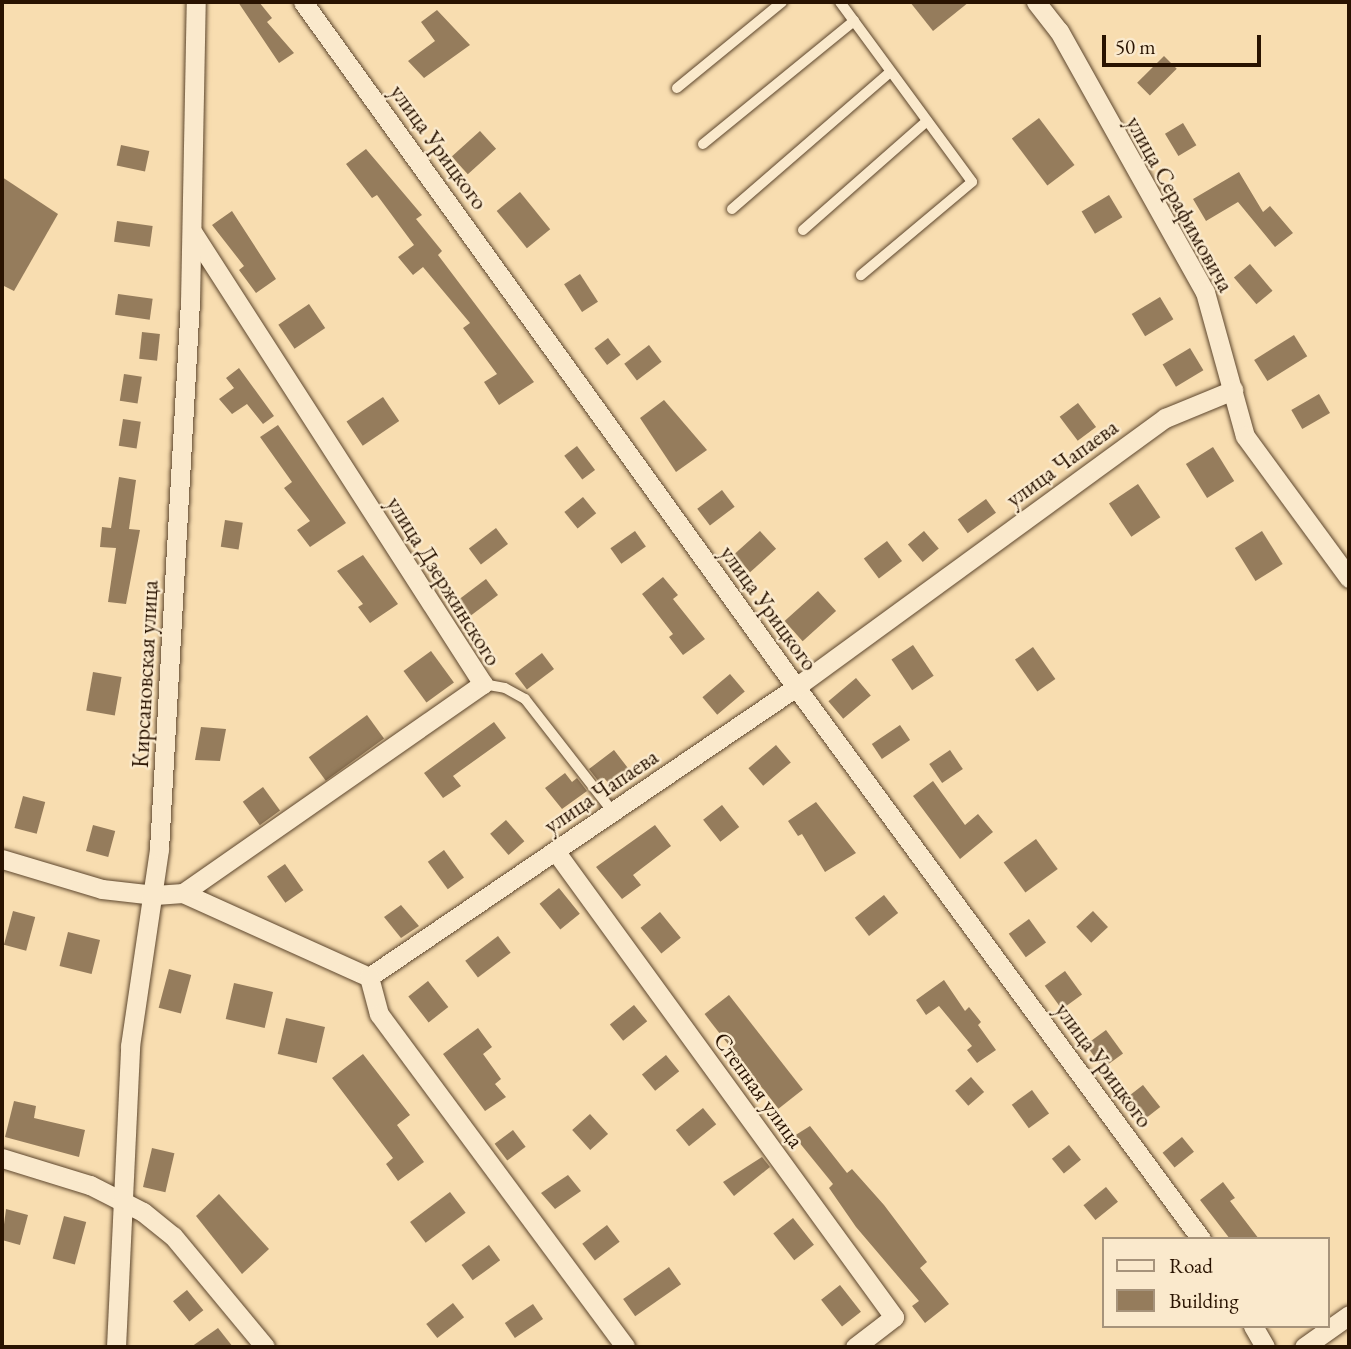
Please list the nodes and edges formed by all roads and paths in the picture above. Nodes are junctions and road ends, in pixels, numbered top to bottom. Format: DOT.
graph roads {
  1 [pos="196,2"];
  2 [pos="303,2"];
  3 [pos="782,2"];
  4 [pos="840,2"];
  5 [pos="1036,2"];
  6 [pos="854,21"];
  7 [pos="890,72"];
  8 [pos="677,88"];
  9 [pos="927,121"];
  10 [pos="703,144"];
  11 [pos="732,209"];
  12 [pos="803,230"];
  13 [pos="193,233"];
  14 [pos="861,275"];
  15 [pos="1233,390"];
  16 [pos="1349,578"];
  17 [pos="483,684"];
  18 [pos="796,687"];
  19 [pos="614,813"];
  20 [pos="556,852"];
  21 [pos="2,859"];
  22 [pos="183,892"];
  23 [pos="155,895"];
  24 [pos="369,977"];
  25 [pos="2,1158"];
  26 [pos="122,1200"];
  27 [pos="1200,1237"];
  28 [pos="1349,1315"];
  29 [pos="1254,1328"];
  30 [pos="116,1347"];
  31 [pos="265,1347"];
  32 [pos="625,1347"];
  33 [pos="855,1347"];
  34 [pos="1265,1347"];
  35 [pos="1304,1347"];
  1 -- 13 [label="street, Кирсановская улица"];
  2 -- 18 [label="street, улица Урицкого"];
  3 -- 8 [label="lane"];
  4 -- 6 [label="lane"];
  5 -- 15 [label="street, улица Серафимовича"];
  6 -- 7 [label="lane"];
  6 -- 10 [label="lane"];
  7 -- 9 [label="lane"];
  7 -- 11 [label="lane"];
  9 -- 12 [label="lane"];
  9 -- 14 [label="lane"];
  13 -- 17 [label="street, улица Дзержинского"];
  13 -- 23 [label="street, Кирсановская улица"];
  15 -- 16 [label="street, улица Серафимовича"];
  15 -- 18 [label="street, улица Чапаева"];
  17 -- 19 [label="lane"];
  17 -- 22 [label="street, улица Дзержинского"];
  18 -- 19 [label="street, улица Чапаева"];
  18 -- 27 [label="street, улица Урицкого"];
  19 -- 20 [label="street, улица Чапаева"];
  20 -- 24 [label="street, улица Чапаева"];
  20 -- 33 [label="street, Степная улица"];
  21 -- 23 [label="street"];
  22 -- 23 [label="street"];
  22 -- 24 [label="street"];
  23 -- 26 [label="street, Кирсановская улица"];
  24 -- 32 [label="street"];
  25 -- 26 [label="street"];
  26 -- 30 [label="street, Кирсановская улица"];
  26 -- 31 [label="street"];
  28 -- 35 [label="street"];
  29 -- 34 [label="street"];
}
